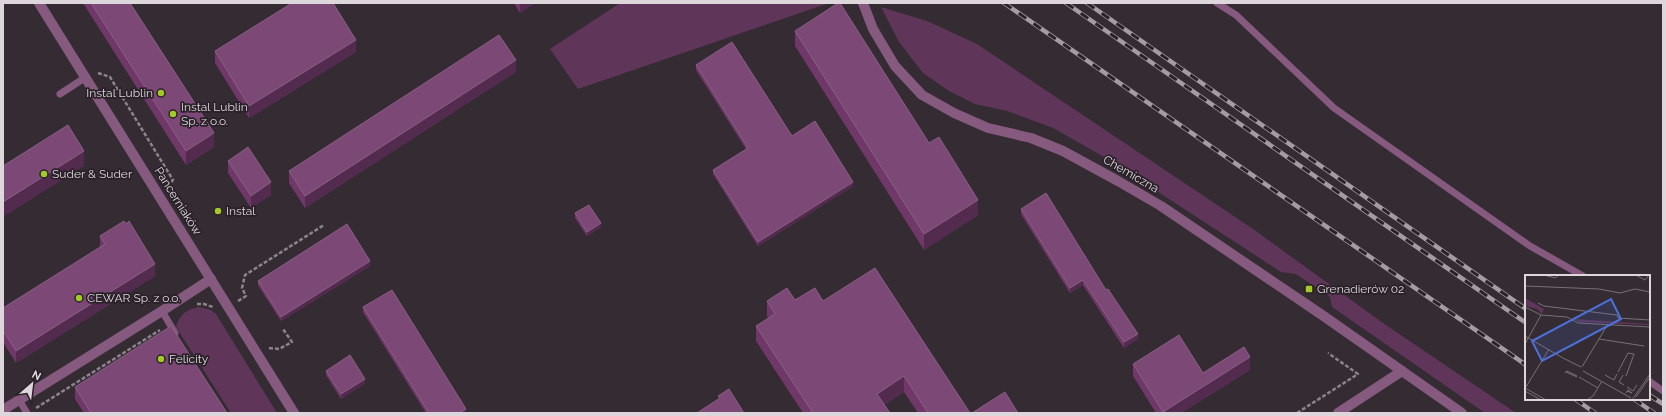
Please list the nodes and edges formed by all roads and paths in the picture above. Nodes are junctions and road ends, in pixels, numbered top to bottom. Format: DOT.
graph roads {
  1 [pos="39,3"];
  2 [pos="863,3"];
  3 [pos="1217,3"];
  4 [pos="96,72"];
  5 [pos="86,77"];
  6 [pos="60,94"];
  7 [pos="166,189"];
  8 [pos="324,225"];
  9 [pos="1581,275"];
  10 [pos="211,279"];
  11 [pos="237,301"];
  12 [pos="197,304"];
  13 [pos="191,305"];
  14 [pos="162,311"];
  15 [pos="170,324"];
  16 [pos="283,329"];
  17 [pos="181,342"];
  18 [pos="264,346"];
  19 [pos="1328,352"];
  20 [pos="1402,371"];
  21 [pos="1650,381"];
  22 [pos="1663,391"];
  23 [pos="19,400"];
  24 [pos="34,409"];
  25 [pos="3,410"];
  26 [pos="27,413"];
  27 [pos="294,413"];
  28 [pos="1297,413"];
  29 [pos="1338,413"];
  30 [pos="1462,413"];
  1 -- 5 [label="street, Pancerniaków"];
  2 -- 20 [label="street, Chemiczna"];
  3 -- 9 [label="lane"];
  4 -- 7 [label="path"];
  5 -- 6 [label="lane"];
  5 -- 10 [label="street, Pancerniaków"];
  8 -- 11 [label="path"];
  10 -- 14 [label="street"];
  10 -- 27 [label="street, Pancerniaków"];
  12 -- 13 [label="path"];
  14 -- 15 [label="lane"];
  14 -- 23 [label="street"];
  15 -- 17 [label="lane"];
  15 -- 24 [label="path"];
  16 -- 18 [label="path"];
  19 -- 28 [label="path"];
  20 -- 29 [label="street"];
  20 -- 30 [label="street, Chemiczna"];
  21 -- 22 [label="lane"];
  23 -- 25 [label="street"];
  23 -- 26 [label="lane"];
}
